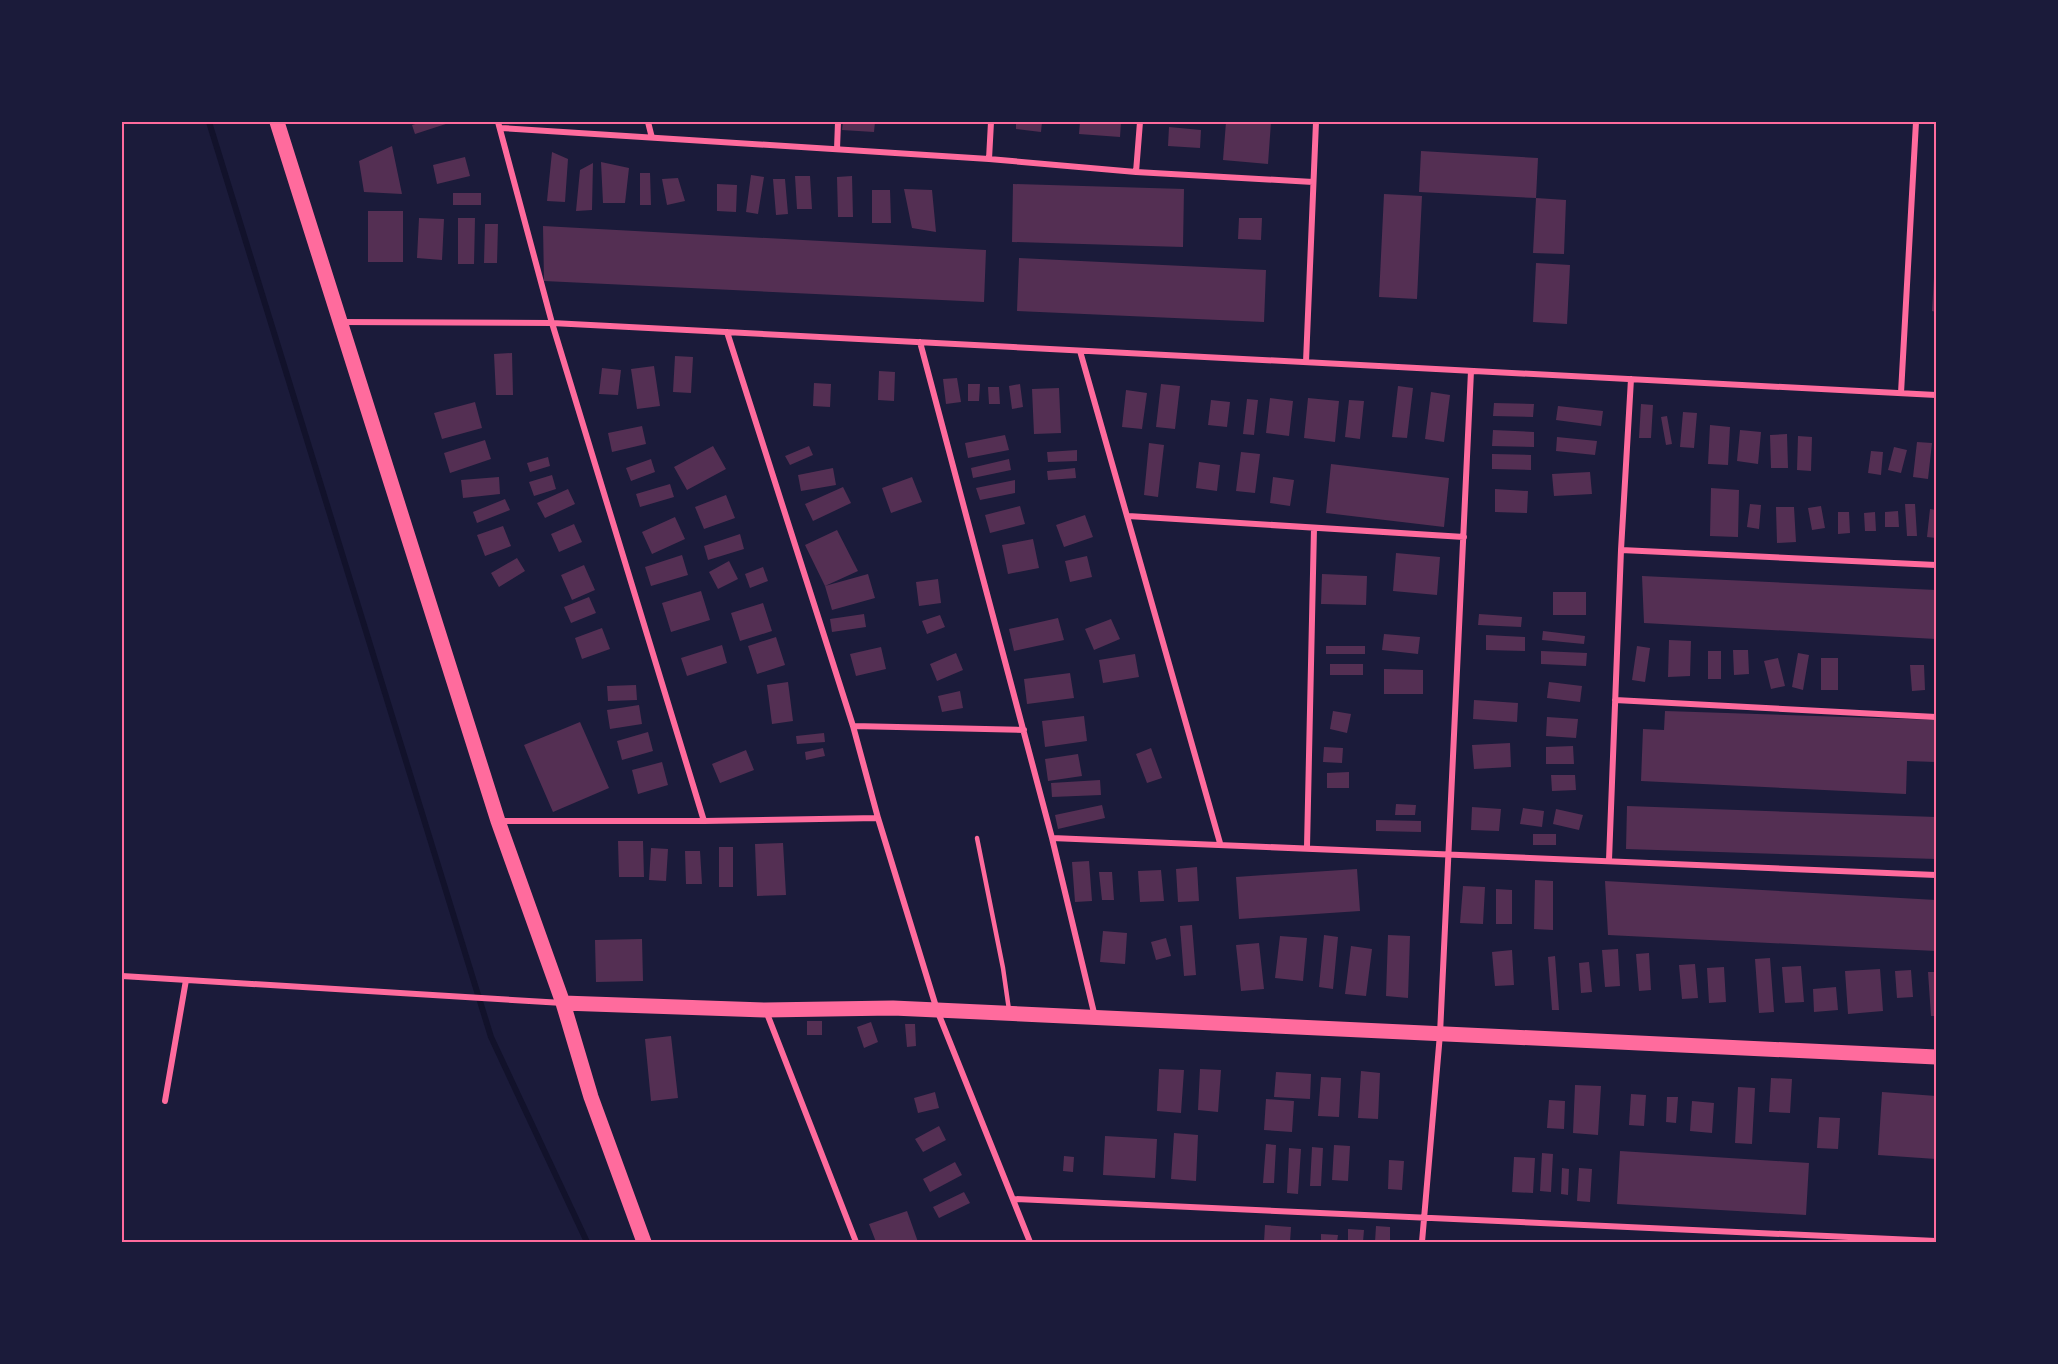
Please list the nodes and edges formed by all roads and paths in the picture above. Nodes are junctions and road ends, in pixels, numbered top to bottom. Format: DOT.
graph roads {
  1 [pos="277,122"];
  2 [pos="648,122"];
  3 [pos="838,122"];
  4 [pos="991,122"];
  5 [pos="1140,122"];
  6 [pos="1316,122"];
  7 [pos="1916,122"];
  8 [pos="499,125"];
  9 [pos="652,138"];
  10 [pos="837,149"];
  11 [pos="989,159"];
  12 [pos="1136,172"];
  13 [pos="1313,182"];
  14 [pos="340,322"];
  15 [pos="552,323"];
  16 [pos="727,332"];
  17 [pos="920,342"];
  18 [pos="1080,351"];
  19 [pos="1306,362"];
  20 [pos="1471,371"];
  21 [pos="1631,379"];
  22 [pos="1901,393"];
  23 [pos="1936,395"];
  24 [pos="1128,516"];
  25 [pos="1314,528"];
  26 [pos="1464,537"];
  27 [pos="1621,550"];
  28 [pos="1936,565"];
  29 [pos="1615,700"];
  30 [pos="1936,717"];
  31 [pos="853,726"];
  32 [pos="1024,730"];
  33 [pos="878,818"];
  34 [pos="498,821"];
  35 [pos="704,821"];
  36 [pos="977,838"];
  37 [pos="1052,838"];
  38 [pos="1220,843"];
  39 [pos="1307,847"];
  40 [pos="1448,853"];
  41 [pos="1610,860"];
  42 [pos="1936,875"];
  43 [pos="122,976"];
  44 [pos="186,980"];
  45 [pos="563,1003"];
  46 [pos="765,1010"];
  47 [pos="937,1010"];
  48 [pos="1009,1012"];
  49 [pos="1095,1017"];
  50 [pos="1440,1034"];
  51 [pos="1936,1057"];
  52 [pos="165,1101"];
  53 [pos="1014,1199"];
  54 [pos="1425,1218"];
  55 [pos="1936,1241"];
  56 [pos="644,1242"];
  57 [pos="856,1242"];
  58 [pos="1030,1242"];
  59 [pos="1422,1242"];
  1 -- 14 [label="main road"];
  2 -- 9 [label="street"];
  3 -- 10 [label="street"];
  4 -- 11 [label="street"];
  5 -- 12 [label="street"];
  6 -- 13 [label="street"];
  7 -- 22 [label="street"];
  8 -- 9 [label="street"];
  8 -- 15 [label="street"];
  9 -- 10 [label="street"];
  10 -- 11 [label="street"];
  11 -- 12 [label="street"];
  12 -- 13 [label="street"];
  13 -- 19 [label="street"];
  14 -- 15 [label="street"];
  14 -- 34 [label="main road"];
  15 -- 16 [label="street"];
  15 -- 35 [label="street"];
  16 -- 17 [label="street"];
  16 -- 31 [label="street"];
  17 -- 18 [label="street"];
  17 -- 32 [label="street"];
  18 -- 19 [label="street"];
  18 -- 24 [label="street"];
  19 -- 20 [label="street"];
  20 -- 21 [label="street"];
  20 -- 26 [label="street"];
  21 -- 22 [label="street"];
  21 -- 27 [label="street"];
  22 -- 23 [label="street"];
  24 -- 25 [label="street"];
  24 -- 38 [label="street"];
  25 -- 26 [label="street"];
  25 -- 39 [label="street"];
  26 -- 40 [label="street"];
  27 -- 28 [label="street"];
  27 -- 29 [label="street"];
  29 -- 30 [label="street"];
  29 -- 41 [label="street"];
  31 -- 32 [label="street"];
  31 -- 33 [label="street"];
  32 -- 37 [label="street"];
  33 -- 35 [label="street"];
  33 -- 47 [label="street"];
  34 -- 35 [label="street"];
  34 -- 45 [label="main road"];
  36 -- 48 [label="lane"];
  37 -- 38 [label="street"];
  37 -- 49 [label="street"];
  38 -- 39 [label="street"];
  39 -- 40 [label="street"];
  40 -- 41 [label="street"];
  40 -- 50 [label="street"];
  41 -- 42 [label="street"];
  43 -- 44 [label="street"];
  44 -- 45 [label="street"];
  44 -- 52 [label="street"];
  45 -- 46 [label="main road"];
  45 -- 56 [label="main road"];
  46 -- 47 [label="main road"];
  46 -- 57 [label="street"];
  47 -- 48 [label="main road"];
  47 -- 53 [label="street"];
  48 -- 49 [label="main road"];
  49 -- 50 [label="main road"];
  50 -- 51 [label="main road"];
  50 -- 54 [label="street"];
  53 -- 54 [label="street"];
  53 -- 58 [label="street"];
  54 -- 55 [label="street"];
  54 -- 59 [label="street"];
}
